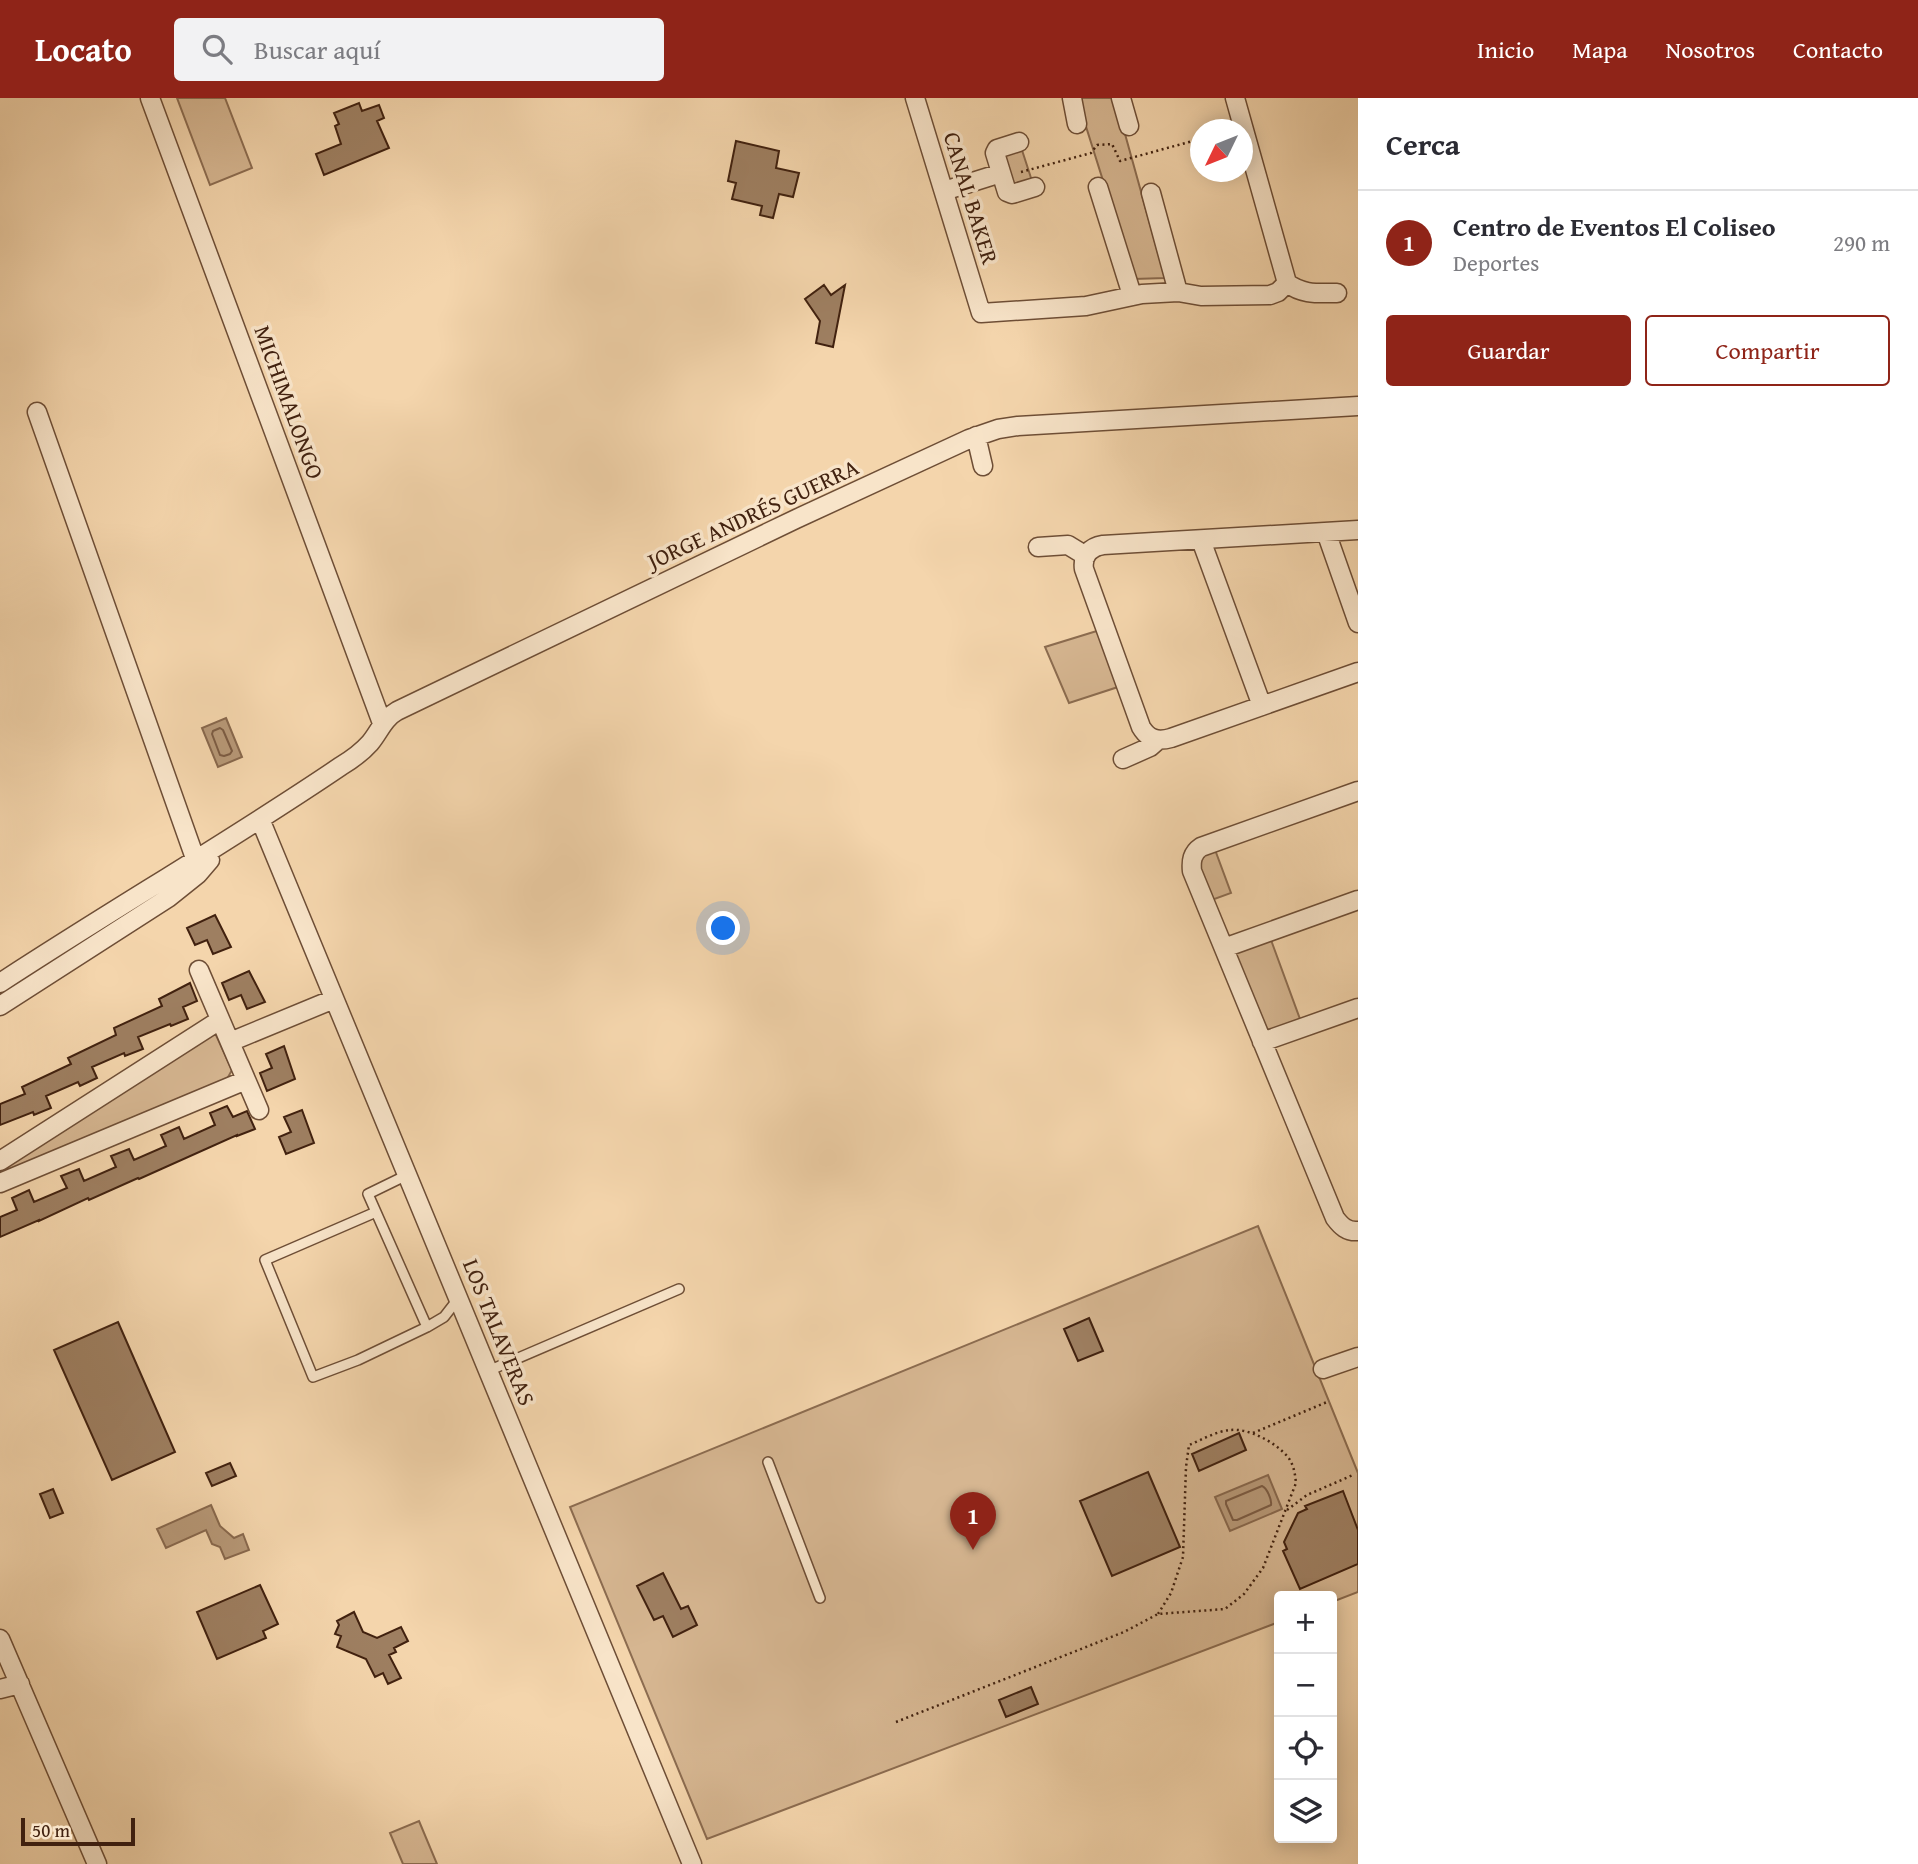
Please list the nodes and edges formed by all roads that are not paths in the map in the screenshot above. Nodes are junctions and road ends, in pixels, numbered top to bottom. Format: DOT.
graph roads {
  1 [pos="150,98"];
  2 [pos="915,98"];
  3 [pos="1072,98"];
  4 [pos="1121,98"];
  5 [pos="1235,98"];
  6 [pos="1077,124"];
  7 [pos="1129,126"];
  8 [pos="1019,142"];
  9 [pos="1001,173"];
  10 [pos="1035,187"];
  11 [pos="1098,187"];
  12 [pos="944,191"];
  13 [pos="1151,193"];
  14 [pos="1287,283"];
  15 [pos="1178,292"];
  16 [pos="1337,293"];
  17 [pos="1132,295"];
  18 [pos="1358,405"];
  19 [pos="37,412"];
  20 [pos="976,436"];
  21 [pos="984,466"];
  22 [pos="1358,530"];
  23 [pos="1326,532"];
  24 [pos="1201,540"];
  25 [pos="1038,547"];
  26 [pos="1086,556"];
  27 [pos="1358,623"];
  28 [pos="1358,672"];
  29 [pos="1262,706"];
  30 [pos="382,723"];
  31 [pos="1157,740"];
  32 [pos="1123,759"];
  33 [pos="1358,791"];
  34 [pos="260,819"];
  35 [pos="230,839"];
  36 [pos="196,861"];
  37 [pos="1358,900"];
  38 [pos="1224,948"];
  39 [pos="198,970"];
  40 [pos="0,984"];
  41 [pos="334,999"];
  42 [pos="0,1006"];
  43 [pos="1358,1008"];
  44 [pos="220,1020"];
  45 [pos="230,1042"];
  46 [pos="1262,1042"];
  47 [pos="246,1080"];
  48 [pos="259,1110"];
  49 [pos="0,1161"];
  50 [pos="407,1175"];
  51 [pos="0,1183"];
  52 [pos="376,1212"];
  53 [pos="1358,1231"];
  54 [pos="679,1289"];
  55 [pos="458,1299"];
  56 [pos="427,1327"];
  57 [pos="1358,1357"];
  58 [pos="1324,1369"];
  59 [pos="488,1370"];
  60 [pos="768,1462"];
  61 [pos="820,1598"];
  62 [pos="0,1639"];
  63 [pos="20,1684"];
  64 [pos="0,1689"];
  65 [pos="97,1864"];
  66 [pos="692,1864"];
  1 -- 30 [label="street, MICHIMALONGO"];
  2 -- 12 [label="street, CANAL BAKER"];
  3 -- 6 [label="street"];
  4 -- 7 [label="street"];
  5 -- 14 [label="street"];
  8 -- 9 [label="street"];
  9 -- 10 [label="street"];
  9 -- 12 [label="street"];
  11 -- 17 [label="street"];
  12 -- 17 [label="street, CANAL BAKER"];
  13 -- 15 [label="street"];
  14 -- 15 [label="street"];
  14 -- 16 [label="street"];
  15 -- 17 [label="street"];
  18 -- 20 [label="street, JORGE ANDRÉS GUERRA"];
  19 -- 36 [label="street"];
  20 -- 21 [label="street"];
  20 -- 30 [label="street, JORGE ANDRÉS GUERRA"];
  22 -- 23 [label="street"];
  23 -- 24 [label="street"];
  23 -- 27 [label="street"];
  24 -- 26 [label="street"];
  24 -- 29 [label="street"];
  25 -- 26 [label="street"];
  26 -- 31 [label="street"];
  28 -- 29 [label="street"];
  29 -- 31 [label="street"];
  30 -- 34 [label="street, JORGE ANDRÉS GUERRA"];
  31 -- 32 [label="street"];
  33 -- 38 [label="street"];
  34 -- 35 [label="street, JORGE ANDRÉS GUERRA"];
  34 -- 41 [label="street, LOS TALAVERAS"];
  35 -- 36 [label="street, JORGE ANDRÉS GUERRA"];
  35 -- 42 [label="street, JORGE ANDRÉS GUERRA"];
  36 -- 40 [label="street, JORGE ANDRÉS GUERRA"];
  37 -- 38 [label="street"];
  38 -- 46 [label="street"];
  39 -- 44 [label="street"];
  41 -- 45 [label="street"];
  41 -- 50 [label="street, LOS TALAVERAS"];
  43 -- 46 [label="street"];
  44 -- 45 [label="street"];
  44 -- 49 [label="street"];
  45 -- 47 [label="street"];
  46 -- 53 [label="street"];
  47 -- 48 [label="street"];
  47 -- 51 [label="street"];
  50 -- 52 [label="lane"];
  50 -- 55 [label="street, LOS TALAVERAS"];
  52 -- 56 [label="lane"];
  52 -- 56 [label="lane"];
  54 -- 59 [label="lane"];
  55 -- 56 [label="lane"];
  55 -- 59 [label="street, LOS TALAVERAS"];
  57 -- 58 [label="street"];
  59 -- 66 [label="street, LOS TALAVERAS"];
  60 -- 61 [label="lane"];
  62 -- 63 [label="street"];
  63 -- 64 [label="street"];
  63 -- 65 [label="street"];
}
